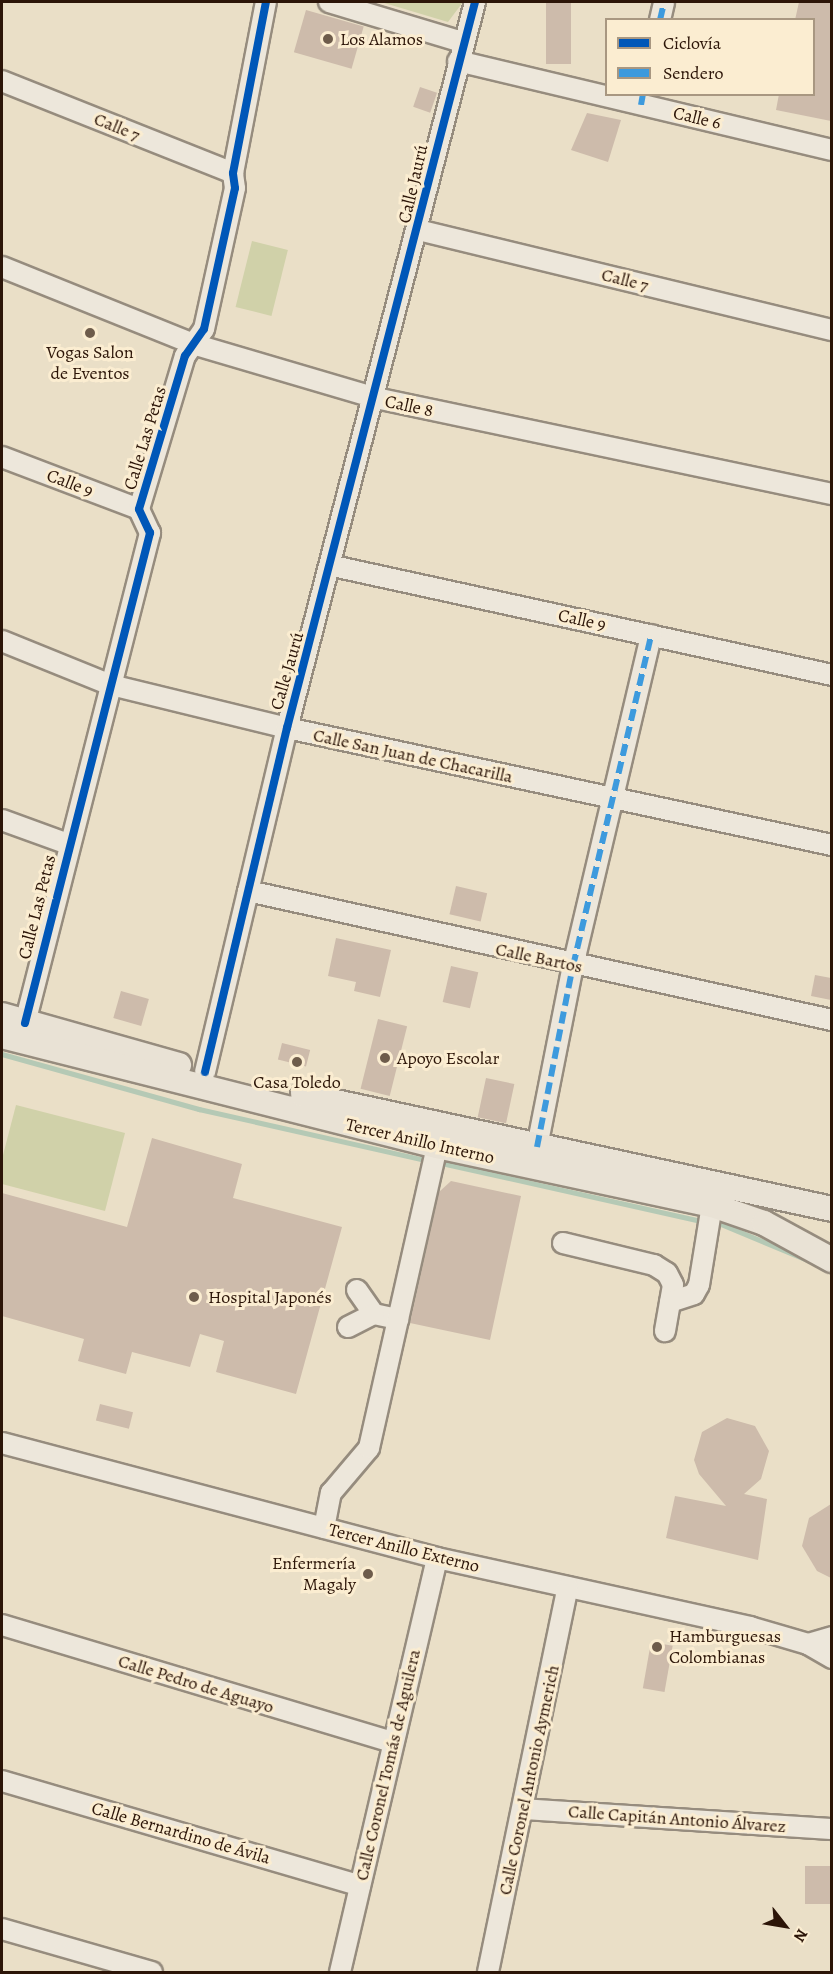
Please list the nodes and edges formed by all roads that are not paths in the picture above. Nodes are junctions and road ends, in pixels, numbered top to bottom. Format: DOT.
graph roads {
  1 [pos="266,2"];
  2 [pos="329,2"];
  3 [pos="475,2"];
  4 [pos="664,2"];
  5 [pos="660,18"];
  6 [pos="460,51"];
  7 [pos="2,81"];
  8 [pos="605,90"];
  9 [pos="627,96"];
  10 [pos="642,100"];
  11 [pos="831,150"];
  12 [pos="233,173"];
  13 [pos="418,230"];
  14 [pos="2,267"];
  15 [pos="831,330"];
  16 [pos="196,345"];
  17 [pos="376,399"];
  18 [pos="2,457"];
  19 [pos="831,494"];
  20 [pos="139,509"];
  21 [pos="333,566"];
  22 [pos="651,635"];
  23 [pos="2,641"];
  24 [pos="831,675"];
  25 [pos="111,685"];
  26 [pos="287,728"];
  27 [pos="614,800"];
  28 [pos="2,820"];
  29 [pos="68,844"];
  30 [pos="831,845"];
  31 [pos="248,891"];
  32 [pos="573,966"];
  33 [pos="2,1015"];
  34 [pos="831,1020"];
  35 [pos="13,1023"];
  36 [pos="2,1036"];
  37 [pos="214,1074"];
  38 [pos="252,1100"];
  39 [pos="437,1146"];
  40 [pos="537,1147"];
  41 [pos="619,1165"];
  42 [pos="712,1205"];
  43 [pos="831,1209"];
  44 [pos="563,1243"];
  45 [pos="831,1260"];
  46 [pos="357,1290"];
  47 [pos="670,1302"];
  48 [pos="374,1314"];
  49 [pos="398,1319"];
  50 [pos="348,1327"];
  51 [pos="665,1331"];
  52 [pos="2,1443"];
  53 [pos="324,1528"];
  54 [pos="437,1558"];
  55 [pos="568,1587"];
  56 [pos="2,1625"];
  57 [pos="831,1637"];
  58 [pos="808,1644"];
  59 [pos="831,1658"];
  60 [pos="391,1742"];
  61 [pos="2,1781"];
  62 [pos="524,1809"];
  63 [pos="831,1829"];
  64 [pos="360,1886"];
  65 [pos="2,1929"];
  66 [pos="153,1972"];
  67 [pos="340,1972"];
  68 [pos="488,1972"];
  1 -- 12 [label="street, Calle Las Petas"];
  2 -- 6 [label="street, Calle 6"];
  3 -- 6 [label="street, Calle Jaurú"];
  4 -- 5 [label="street"];
  6 -- 8 [label="street, Calle 6"];
  6 -- 13 [label="street, Calle Jaurú"];
  7 -- 12 [label="street, Calle 7"];
  9 -- 10 [label="street, Calle 6"];
  10 -- 11 [label="street, Calle 6"];
  12 -- 16 [label="street, Calle Las Petas"];
  13 -- 15 [label="street, Calle 7"];
  13 -- 17 [label="street, Calle Jaurú"];
  14 -- 16 [label="street, Calle 8"];
  16 -- 17 [label="street, Calle 8"];
  16 -- 20 [label="street, Calle Las Petas"];
  17 -- 19 [label="street, Calle 8"];
  17 -- 21 [label="street, Calle Jaurú"];
  18 -- 20 [label="street, Calle 9"];
  20 -- 25 [label="street, Calle Las Petas"];
  21 -- 22 [label="street, Calle 9"];
  21 -- 26 [label="street, Calle Jaurú"];
  22 -- 24 [label="street, Calle 9"];
  22 -- 27 [label="street"];
  23 -- 25 [label="street, Calle San Juan de Chacarilla"];
  25 -- 26 [label="street, Calle San Juan de Chacarilla"];
  25 -- 29 [label="street, Calle Las Petas"];
  26 -- 27 [label="street, Calle San Juan de Chacarilla"];
  26 -- 31 [label="street, Calle Jaurú"];
  27 -- 30 [label="street, Calle San Juan de Chacarilla"];
  27 -- 32 [label="street"];
  28 -- 29 [label="street"];
  29 -- 35 [label="street, Calle Las Petas"];
  31 -- 32 [label="street, Calle Bartos"];
  31 -- 37 [label="street, Calle Jaurú"];
  32 -- 34 [label="street, Calle Bartos"];
  32 -- 40 [label="street"];
  33 -- 35 [label="main road, Tercer Anillo Interno"];
  35 -- 37 [label="main road, Tercer Anillo Interno"];
  35 -- 38 [label="main road"];
  36 -- 38 [label="main road, Tercer Anillo Interno"];
  37 -- 39 [label="main road"];
  37 -- 40 [label="main road, Tercer Anillo Interno"];
  38 -- 39 [label="main road, Tercer Anillo Interno"];
  39 -- 41 [label="main road"];
  39 -- 42 [label="main road, Tercer Anillo Interno"];
  39 -- 49 [label="street"];
  40 -- 41 [label="main road, Tercer Anillo Interno"];
  41 -- 43 [label="main road, Tercer Anillo Interno"];
  42 -- 45 [label="main road, Tercer Anillo Interno"];
  42 -- 47 [label="street"];
  44 -- 47 [label="street"];
  46 -- 48 [label="street"];
  47 -- 51 [label="street"];
  48 -- 49 [label="street"];
  48 -- 50 [label="street"];
  49 -- 53 [label="street"];
  52 -- 53 [label="street, Tercer Anillo Externo"];
  53 -- 54 [label="street, Tercer Anillo Externo"];
  54 -- 55 [label="street, Tercer Anillo Externo"];
  54 -- 60 [label="street, Calle Coronel Tomás de Aguilera"];
  55 -- 58 [label="street, Tercer Anillo Externo"];
  55 -- 62 [label="street, Calle Coronel Antonio Aymerich"];
  56 -- 60 [label="street, Calle Pedro de Aguayo"];
  57 -- 58 [label="street"];
  58 -- 59 [label="street, Tercer Anillo Externo"];
  60 -- 64 [label="street, Calle Coronel Tomás de Aguilera"];
  61 -- 64 [label="street, Calle Bernardino de Ávila"];
  62 -- 63 [label="street, Calle Capitán Antonio Álvarez"];
  62 -- 68 [label="street, Calle Coronel Antonio Aymerich"];
  64 -- 67 [label="street, Calle Coronel Tomás de Aguilera"];
  65 -- 66 [label="street"];
}
